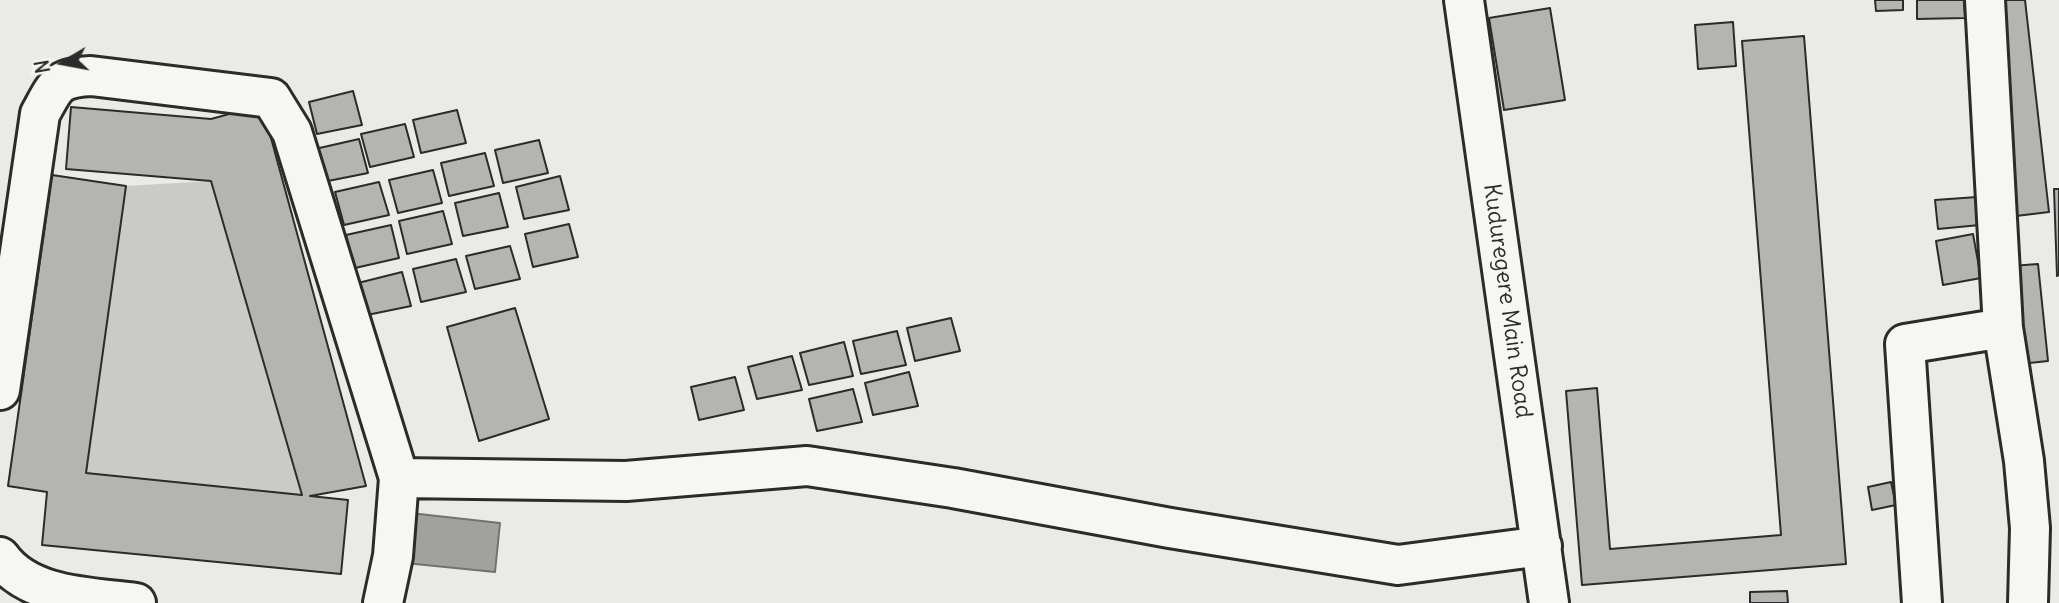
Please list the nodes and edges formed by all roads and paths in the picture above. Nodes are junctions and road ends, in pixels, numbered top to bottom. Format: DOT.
graph roads {
  1 [pos="1464,0"];
  2 [pos="1985,0"];
  3 [pos="2003,328"];
  4 [pos="0,390"];
  5 [pos="399,478"];
  6 [pos="1542,546"];
  7 [pos="0,557"];
  8 [pos="136,603"];
  9 [pos="383,603"];
  10 [pos="1549,603"];
  11 [pos="1922,603"];
  12 [pos="2028,603"];
  1 -- 6 [label="street, Kuduregere Main Road"];
  2 -- 3 [label="street"];
  3 -- 11 [label="street"];
  3 -- 12 [label="street"];
  4 -- 5 [label="street"];
  5 -- 6 [label="street"];
  5 -- 9 [label="street"];
  6 -- 10 [label="street, Kuduregere Main Road"];
  7 -- 8 [label="street"];
}
